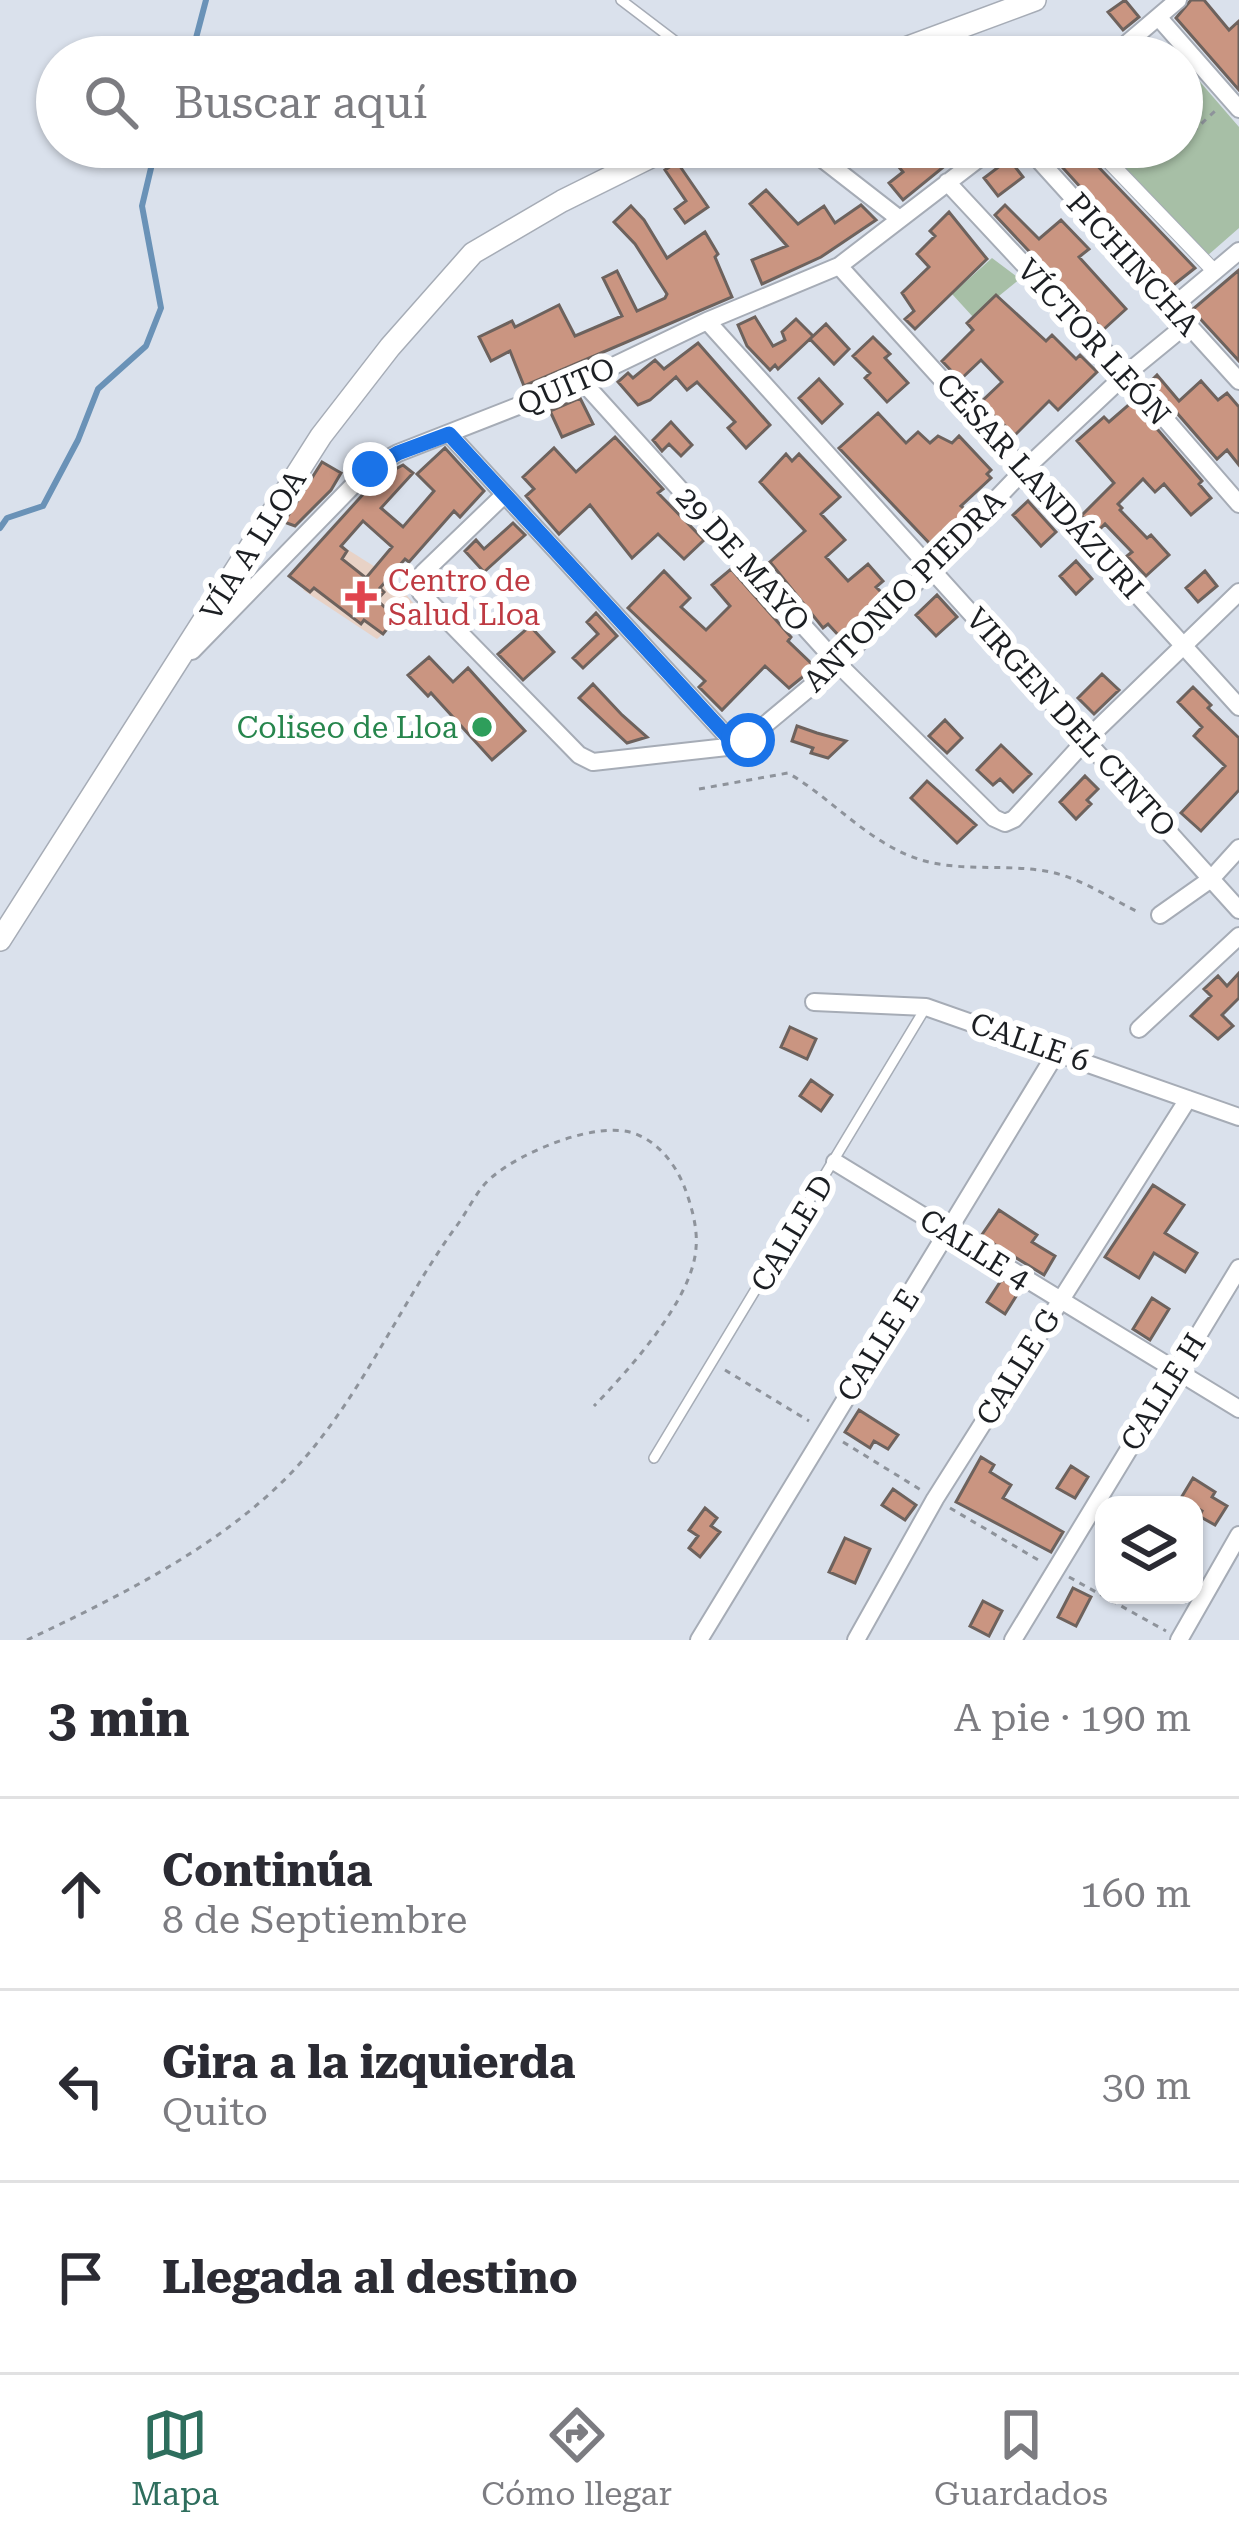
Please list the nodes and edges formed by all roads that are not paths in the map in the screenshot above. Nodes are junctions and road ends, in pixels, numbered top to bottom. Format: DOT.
graph roads {
  1 [pos="621,0"];
  2 [pos="1034,0"];
  3 [pos="1178,0"];
  4 [pos="1159,18"];
  5 [pos="668,36"];
  6 [pos="937,36"];
  7 [pos="1137,36"];
  8 [pos="1170,36"];
  9 [pos="1203,74"];
  10 [pos="1234,103"];
  11 [pos="629,168"];
  12 [pos="834,168"];
  13 [pos="966,168"];
  14 [pos="1046,168"];
  15 [pos="1115,168"];
  16 [pos="947,182"];
  17 [pos="897,217"];
  18 [pos="1239,251"];
  19 [pos="839,266"];
  20 [pos="1216,272"];
  21 [pos="1171,308"];
  22 [pos="707,322"];
  23 [pos="1187,324"];
  24 [pos="1126,374"];
  25 [pos="582,381"];
  26 [pos="1239,381"];
  27 [pos="449,434"];
  28 [pos="1025,469"];
  29 [pos="503,496"];
  30 [pos="1239,504"];
  31 [pos="934,568"];
  32 [pos="1239,592"];
  33 [pos="1183,643"];
  34 [pos="838,664"];
  35 [pos="174,669"];
  36 [pos="1239,707"];
  37 [pos="1086,740"];
  38 [pos="736,746"];
  39 [pos="1239,848"];
  40 [pos="1211,879"];
  41 [pos="1239,910"];
  42 [pos="1160,915"];
  43 [pos="1239,936"];
  44 [pos="0,940"];
  45 [pos="814,1002"];
  46 [pos="926,1006"];
  47 [pos="1139,1029"];
  48 [pos="1058,1050"];
  49 [pos="1188,1099"];
  50 [pos="1239,1117"];
  51 [pos="836,1162"];
  52 [pos="949,1232"];
  53 [pos="1239,1268"];
  54 [pos="1059,1301"];
  55 [pos="1176,1371"];
  56 [pos="1239,1409"];
  57 [pos="654,1457"];
  58 [pos="1239,1535"];
  59 [pos="699,1640"];
  60 [pos="856,1640"];
  61 [pos="1013,1640"];
  62 [pos="1179,1640"];
  1 -- 5 [label="lane"];
  2 -- 6 [label="street"];
  3 -- 4 [label="street"];
  4 -- 7 [label="street"];
  4 -- 8 [label="street"];
  9 -- 10 [label="street"];
  11 -- 35 [label="street, VÍA A LLOA"];
  12 -- 17 [label="street"];
  13 -- 16 [label="street, QUITO"];
  14 -- 21 [label="street, PICHINCHA"];
  15 -- 20 [label="street"];
  16 -- 17 [label="street, QUITO"];
  16 -- 24 [label="street, VÍCTOR LEÓN"];
  17 -- 19 [label="street, QUITO"];
  18 -- 20 [label="street"];
  19 -- 22 [label="street, QUITO"];
  19 -- 28 [label="street, CÉSAR LANDÁZURI"];
  20 -- 21 [label="street"];
  21 -- 23 [label="street, PICHINCHA"];
  22 -- 25 [label="street, QUITO"];
  22 -- 31 [label="street, VIRGEN DEL CINTO"];
  23 -- 24 [label="street, ANTONIO PIEDRA"];
  23 -- 26 [label="street, PICHINCHA"];
  24 -- 28 [label="street, ANTONIO PIEDRA"];
  24 -- 30 [label="street, VÍCTOR LEÓN"];
  25 -- 27 [label="street, QUITO"];
  25 -- 34 [label="street, 29 DE MAYO"];
  27 -- 29 [label="street"];
  27 -- 35 [label="street, QUITO"];
  28 -- 31 [label="street, ANTONIO PIEDRA"];
  28 -- 33 [label="street, CÉSAR LANDÁZURI"];
  29 -- 38 [label="street"];
  29 -- 38 [label="street"];
  31 -- 34 [label="street, ANTONIO PIEDRA"];
  31 -- 37 [label="street, VIRGEN DEL CINTO"];
  32 -- 33 [label="street"];
  33 -- 36 [label="street, CÉSAR LANDÁZURI"];
  33 -- 37 [label="street"];
  34 -- 37 [label="street, 29 DE MAYO"];
  34 -- 38 [label="street, ANTONIO PIEDRA"];
  35 -- 44 [label="street, VÍA A LLOA"];
  37 -- 40 [label="street, VIRGEN DEL CINTO"];
  39 -- 40 [label="street"];
  40 -- 41 [label="street, VIRGEN DEL CINTO"];
  40 -- 42 [label="street"];
  43 -- 47 [label="street"];
  45 -- 46 [label="street, CALLE 6"];
  46 -- 48 [label="street, CALLE 6"];
  46 -- 51 [label="lane, CALLE D"];
  48 -- 49 [label="street, CALLE 6"];
  48 -- 52 [label="street, CALLE E"];
  49 -- 50 [label="street, CALLE 6"];
  49 -- 54 [label="street, CALLE G"];
  51 -- 52 [label="street, CALLE 4"];
  51 -- 57 [label="lane, CALLE D"];
  52 -- 54 [label="street, CALLE 4"];
  52 -- 59 [label="street, CALLE E"];
  53 -- 55 [label="street, CALLE H"];
  54 -- 55 [label="street, CALLE 4"];
  54 -- 60 [label="street, CALLE G"];
  55 -- 56 [label="street, CALLE 4"];
  55 -- 61 [label="street, CALLE H"];
  58 -- 62 [label="street"];
}
